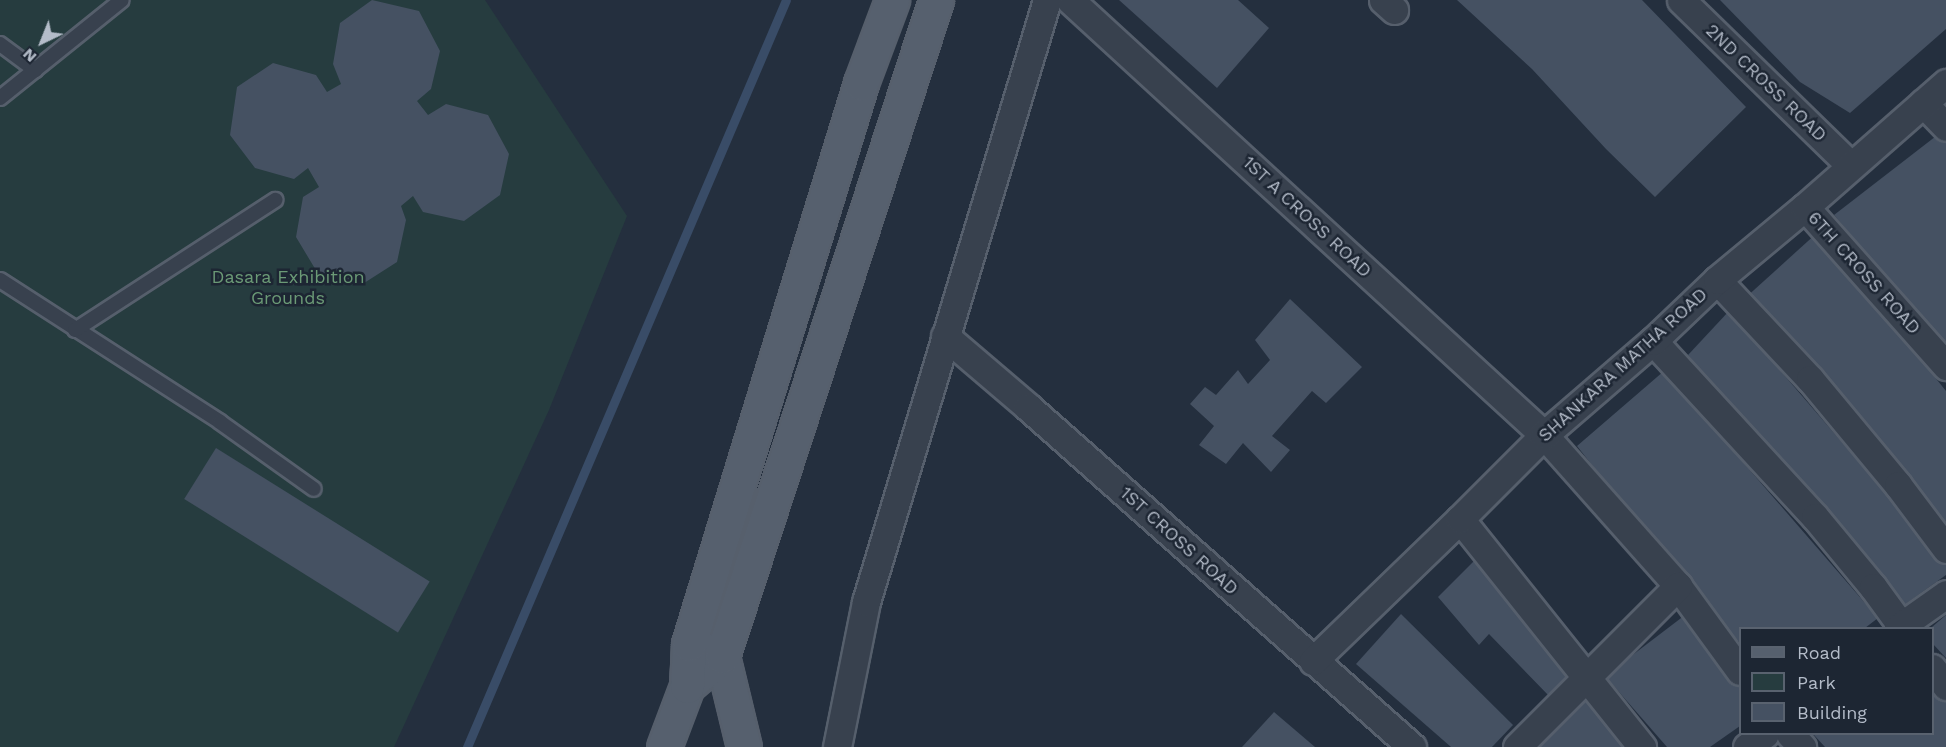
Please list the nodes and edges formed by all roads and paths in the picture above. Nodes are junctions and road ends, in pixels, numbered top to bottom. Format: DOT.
graph roads {
  1 [pos="122,0"];
  2 [pos="892,0"];
  3 [pos="936,0"];
  4 [pos="1047,0"];
  5 [pos="1071,0"];
  6 [pos="1681,0"];
  7 [pos="0,44"];
  8 [pos="35,70"];
  9 [pos="1946,83"];
  10 [pos="0,98"];
  11 [pos="1923,103"];
  12 [pos="1946,127"];
  13 [pos="1850,165"];
  14 [pos="275,200"];
  15 [pos="1805,207"];
  16 [pos="0,280"];
  17 [pos="1717,280"];
  18 [pos="75,330"];
  19 [pos="945,336"];
  20 [pos="1653,341"];
  21 [pos="1946,366"];
  22 [pos="1544,435"];
  23 [pos="314,489"];
  24 [pos="1461,519"];
  25 [pos="1946,549"];
  26 [pos="1678,586"];
  27 [pos="1946,594"];
  28 [pos="1899,627"];
  29 [pos="1901,627"];
  30 [pos="689,644"];
  31 [pos="722,656"];
  32 [pos="1313,661"];
  33 [pos="1739,670"];
  34 [pos="1934,671"];
  35 [pos="1587,677"];
  36 [pos="687,686"];
  37 [pos="1946,686"];
  38 [pos="1764,735"];
  39 [pos="1791,735"];
  40 [pos="664,747"];
  41 [pos="744,747"];
  42 [pos="837,747"];
  43 [pos="1412,747"];
  44 [pos="1517,747"];
  45 [pos="1642,747"];
  46 [pos="1747,747"];
  47 [pos="1802,747"];
  1 -- 8 [label="lane"];
  2 -- 30 [label="main road"];
  3 -- 31 [label="main road"];
  4 -- 19 [label="street"];
  5 -- 22 [label="street, 1ST A CROSS ROAD"];
  6 -- 13 [label="street, 2ND CROSS ROAD"];
  7 -- 8 [label="lane"];
  8 -- 10 [label="lane"];
  9 -- 11 [label="street, SHANKARA MATHA ROAD"];
  11 -- 12 [label="street"];
  11 -- 13 [label="street, SHANKARA MATHA ROAD"];
  13 -- 15 [label="street, SHANKARA MATHA ROAD"];
  14 -- 18 [label="lane"];
  15 -- 17 [label="street, SHANKARA MATHA ROAD"];
  15 -- 21 [label="street, 6TH CROSS ROAD"];
  16 -- 18 [label="lane"];
  17 -- 20 [label="street, SHANKARA MATHA ROAD"];
  17 -- 25 [label="street"];
  18 -- 23 [label="lane"];
  19 -- 32 [label="street, 1ST CROSS ROAD"];
  19 -- 42 [label="street"];
  20 -- 22 [label="street, SHANKARA MATHA ROAD"];
  20 -- 28 [label="street"];
  22 -- 24 [label="street, SHANKARA MATHA ROAD"];
  22 -- 26 [label="street, 1ST A CROSS ROAD"];
  24 -- 32 [label="street, SHANKARA MATHA ROAD"];
  24 -- 35 [label="street"];
  26 -- 33 [label="street, 1ST A CROSS ROAD"];
  26 -- 35 [label="street"];
  27 -- 29 [label="street"];
  30 -- 31 [label="main road"];
  30 -- 36 [label="main road"];
  31 -- 36 [label="main road"];
  31 -- 41 [label="main road"];
  32 -- 43 [label="street, 1ST CROSS ROAD"];
  34 -- 37 [label="street"];
  35 -- 44 [label="street"];
  35 -- 45 [label="street"];
  36 -- 40 [label="main road"];
  38 -- 46 [label="street"];
  39 -- 47 [label="street"];
}
